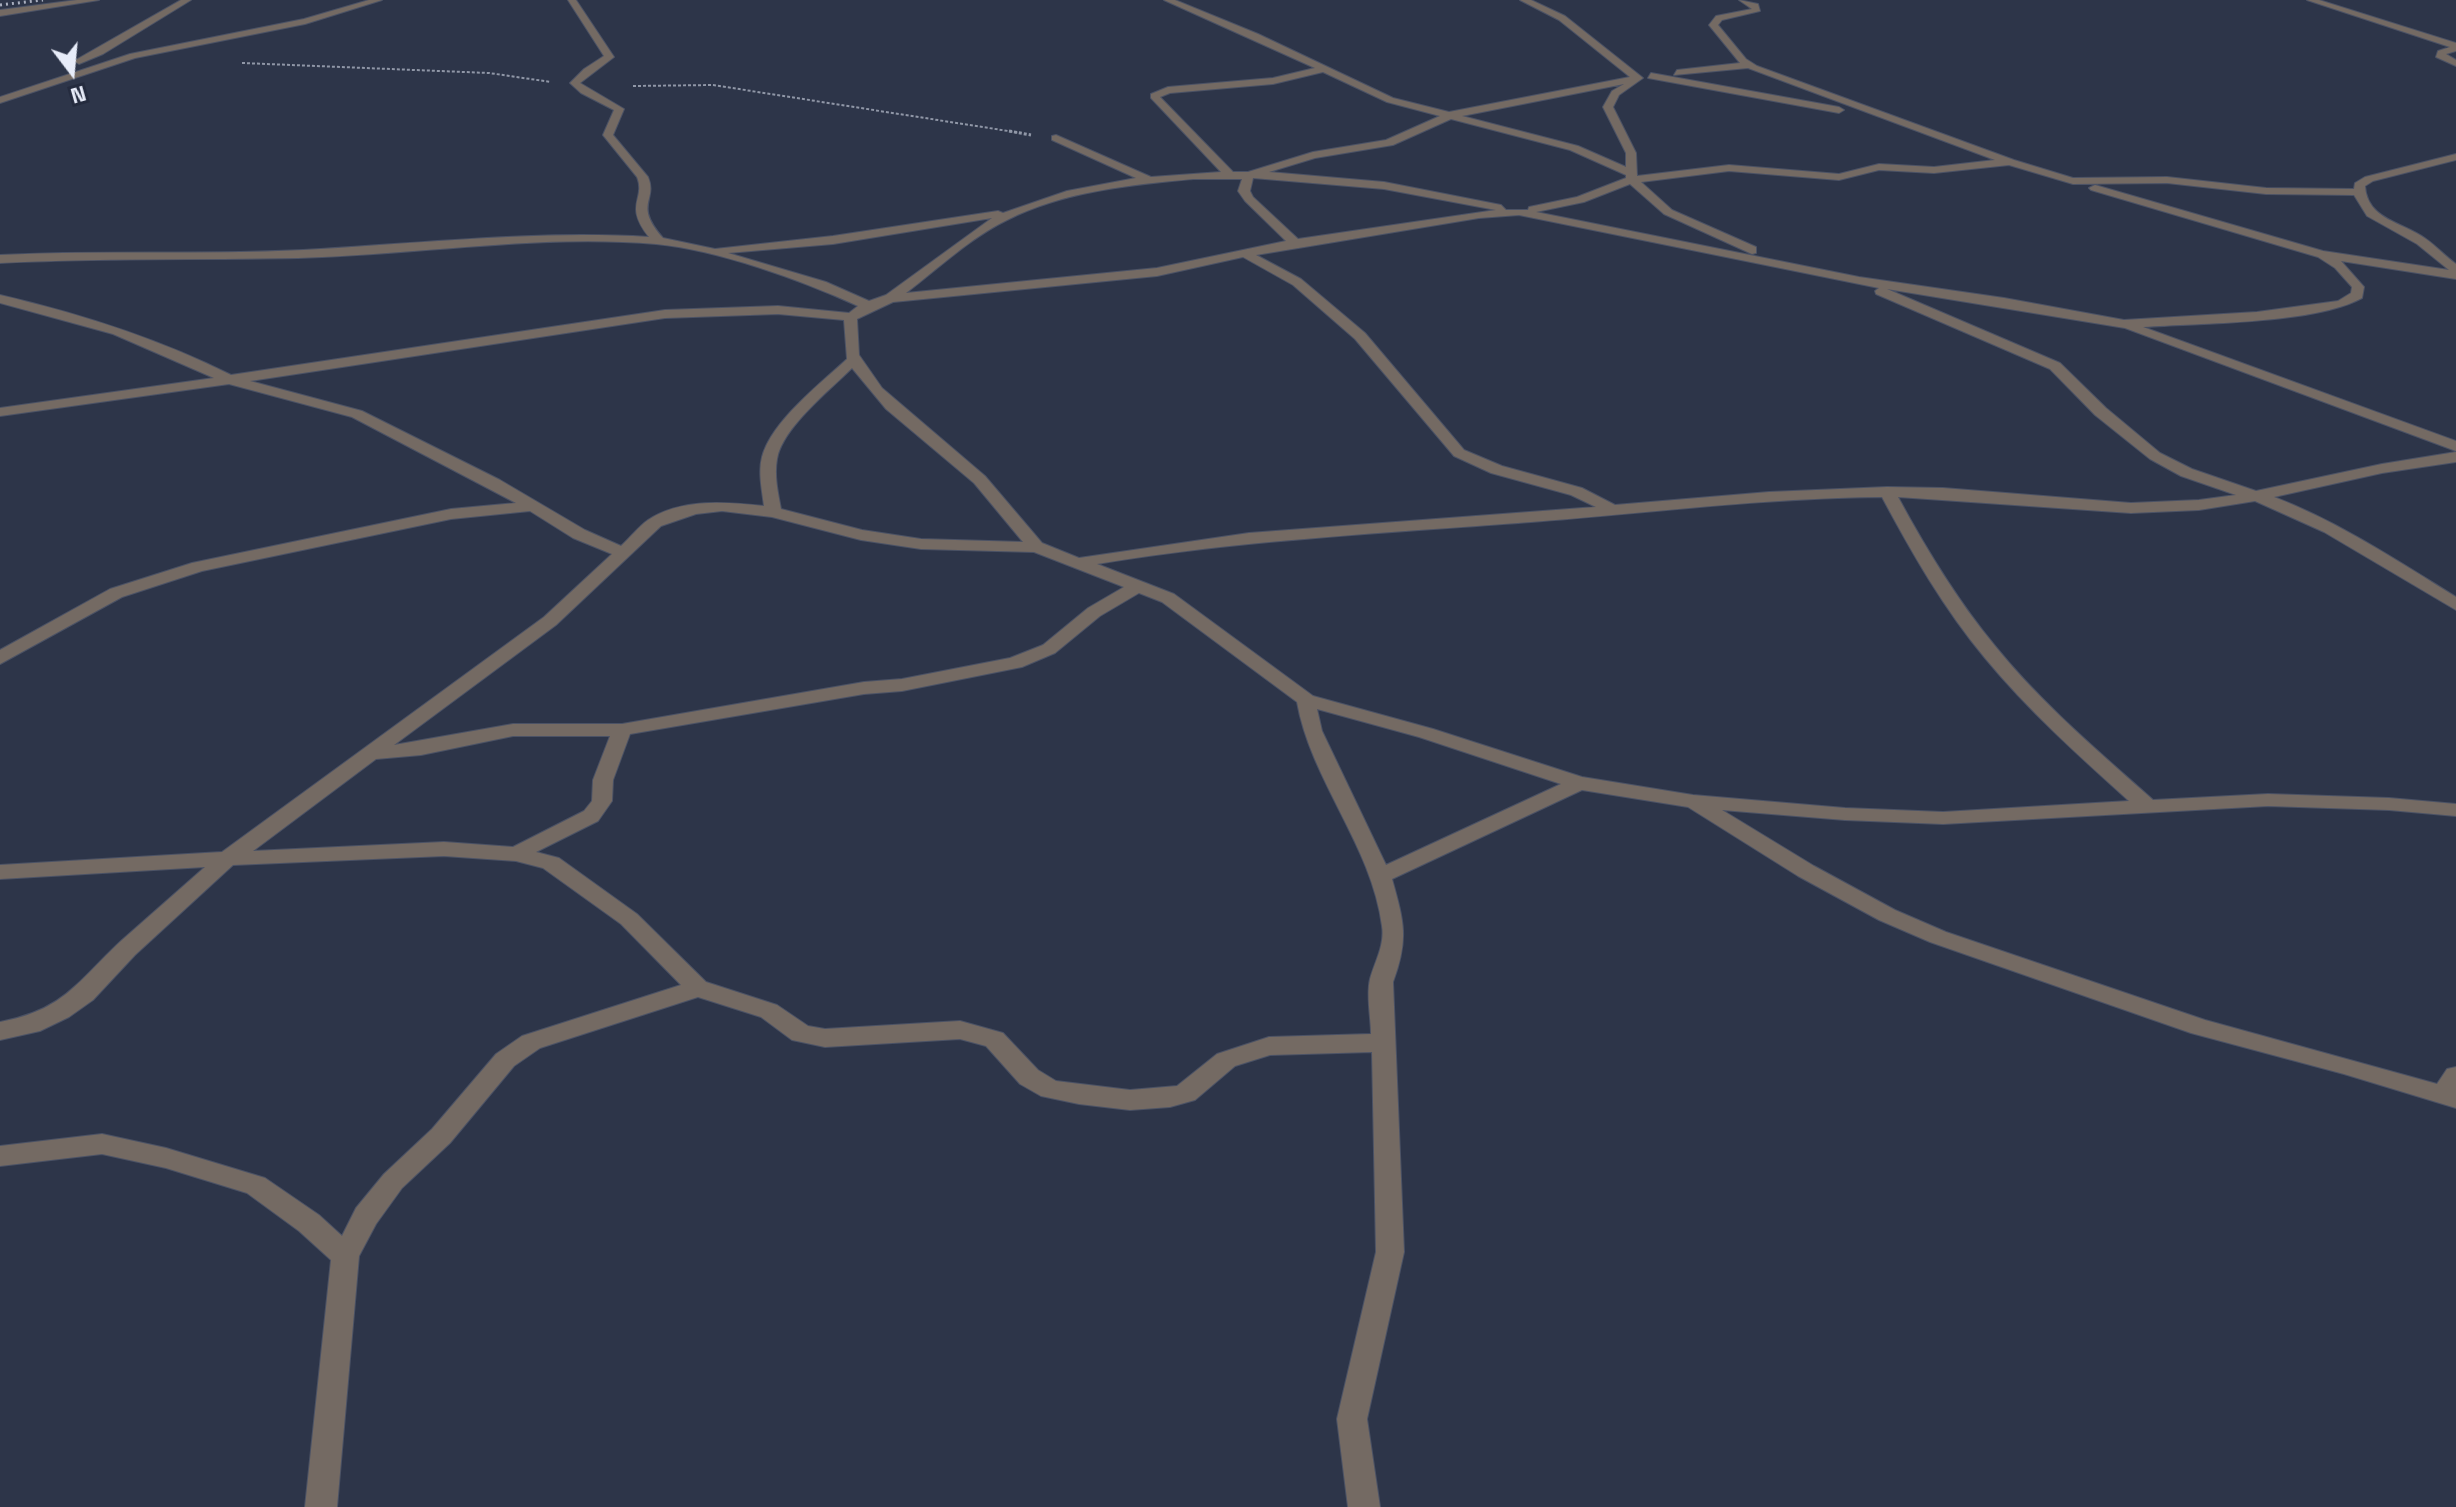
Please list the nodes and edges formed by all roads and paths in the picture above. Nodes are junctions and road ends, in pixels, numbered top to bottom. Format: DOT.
graph roads {
  1 [pos="95,0"];
  2 [pos="187,0"];
  3 [pos="378,0"];
  4 [pos="572,0"];
  5 [pos="1168,0"];
  6 [pos="1524,0"];
  7 [pos="1743,0"];
  8 [pos="2311,0"];
  9 [pos="0,13"];
  10 [pos="2456,47"];
  11 [pos="2456,63"];
  12 [pos="1749,65"];
  13 [pos="1322,69"];
  14 [pos="1651,76"];
  15 [pos="1638,78"];
  16 [pos="13,93"];
  17 [pos="0,100"];
  18 [pos="1451,115"];
  19 [pos="1917,127"];
  20 [pos="1056,138"];
  21 [pos="2456,157"];
  22 [pos="2010,162"];
  23 [pos="1230,175"];
  24 [pos="1249,175"];
  25 [pos="1632,177"];
  26 [pos="1152,181"];
  27 [pos="2073,181"];
  28 [pos="2358,192"];
  29 [pos="1013,212"];
  30 [pos="1519,212"];
  31 [pos="659,241"];
  32 [pos="1295,243"];
  33 [pos="709,251"];
  34 [pos="1246,254"];
  35 [pos="2322,254"];
  36 [pos="0,259"];
  37 [pos="1776,263"];
  38 [pos="2456,272"];
  39 [pos="1859,281"];
  40 [pos="891,298"];
  41 [pos="0,299"];
  42 [pos="868,306"];
  43 [pos="851,317"];
  44 [pos="2124,324"];
  45 [pos="854,359"];
  46 [pos="229,380"];
  47 [pos="0,412"];
  48 [pos="2456,446"];
  49 [pos="2456,457"];
  50 [pos="1887,492"];
  51 [pos="2252,495"];
  52 [pos="533,506"];
  53 [pos="1613,511"];
  54 [pos="773,512"];
  55 [pos="1036,547"];
  56 [pos="623,553"];
  57 [pos="1079,563"];
  58 [pos="1140,585"];
  59 [pos="2456,605"];
  60 [pos="0,658"];
  61 [pos="1306,700"];
  62 [pos="622,730"];
  63 [pos="374,753"];
  64 [pos="1579,783"];
  65 [pos="1693,801"];
  66 [pos="2148,807"];
  67 [pos="2456,810"];
  68 [pos="516,854"];
  69 [pos="226,860"];
  70 [pos="0,872"];
  71 [pos="1380,876"];
  72 [pos="698,988"];
  73 [pos="0,1031"];
  74 [pos="1384,1043"];
  75 [pos="2452,1090"];
  76 [pos="0,1156"];
  77 [pos="345,1256"];
  78 [pos="321,1507"];
  79 [pos="1364,1507"];
  1 -- 9 [label="street"];
  2 -- 16 [label="street"];
  3 -- 16 [label="street"];
  4 -- 31 [label="street"];
  5 -- 13 [label="street"];
  6 -- 15 [label="street"];
  7 -- 12 [label="street"];
  8 -- 10 [label="street"];
  10 -- 11 [label="street"];
  12 -- 14 [label="street"];
  12 -- 19 [label="street"];
  13 -- 18 [label="street"];
  13 -- 23 [label="street"];
  14 -- 15 [label="street"];
  14 -- 19 [label="street"];
  15 -- 18 [label="street"];
  15 -- 25 [label="street"];
  16 -- 17 [label="street"];
  18 -- 24 [label="street"];
  18 -- 25 [label="street"];
  19 -- 22 [label="street"];
  20 -- 26 [label="street"];
  21 -- 28 [label="street"];
  22 -- 25 [label="street"];
  22 -- 27 [label="street"];
  23 -- 24 [label="street"];
  23 -- 26 [label="street"];
  24 -- 30 [label="street"];
  24 -- 32 [label="street"];
  25 -- 30 [label="street"];
  25 -- 37 [label="street"];
  26 -- 29 [label="street"];
  27 -- 28 [label="street"];
  27 -- 35 [label="street"];
  28 -- 38 [label="street"];
  29 -- 33 [label="street"];
  29 -- 40 [label="street"];
  30 -- 32 [label="street"];
  30 -- 37 [label="street"];
  31 -- 33 [label="street"];
  31 -- 36 [label="street"];
  32 -- 34 [label="street"];
  33 -- 42 [label="street"];
  34 -- 40 [label="street"];
  34 -- 53 [label="street"];
  35 -- 38 [label="street"];
  35 -- 44 [label="street"];
  37 -- 39 [label="street"];
  39 -- 44 [label="street"];
  39 -- 51 [label="street"];
  40 -- 42 [label="street"];
  41 -- 46 [label="street"];
  42 -- 43 [label="street"];
  43 -- 45 [label="street"];
  43 -- 46 [label="street"];
  44 -- 48 [label="street"];
  45 -- 54 [label="street"];
  45 -- 55 [label="street"];
  46 -- 47 [label="street"];
  46 -- 52 [label="street"];
  49 -- 51 [label="street"];
  50 -- 51 [label="street"];
  50 -- 53 [label="street"];
  50 -- 66 [label="street"];
  51 -- 59 [label="street"];
  52 -- 56 [label="street"];
  52 -- 60 [label="street"];
  53 -- 57 [label="street"];
  54 -- 55 [label="street"];
  54 -- 56 [label="street"];
  55 -- 57 [label="street"];
  56 -- 63 [label="street"];
  57 -- 58 [label="street"];
  58 -- 61 [label="street"];
  58 -- 62 [label="street"];
  61 -- 64 [label="street"];
  61 -- 71 [label="street"];
  62 -- 63 [label="street"];
  62 -- 68 [label="street"];
  63 -- 69 [label="street"];
  64 -- 65 [label="street"];
  64 -- 71 [label="street"];
  65 -- 66 [label="street"];
  65 -- 75 [label="street"];
  66 -- 67 [label="street"];
  68 -- 69 [label="street"];
  68 -- 72 [label="street"];
  69 -- 70 [label="street"];
  69 -- 73 [label="street"];
  71 -- 74 [label="street"];
  72 -- 74 [label="street"];
  72 -- 77 [label="street"];
  74 -- 79 [label="street"];
  76 -- 77 [label="street"];
  77 -- 78 [label="street"];
}
